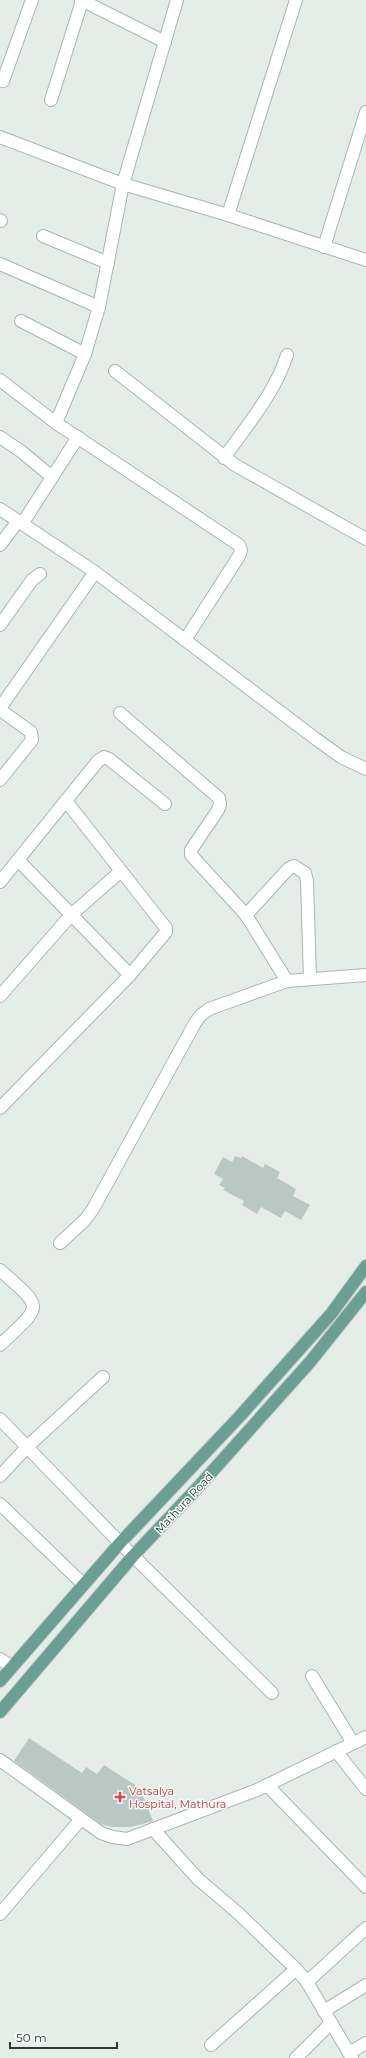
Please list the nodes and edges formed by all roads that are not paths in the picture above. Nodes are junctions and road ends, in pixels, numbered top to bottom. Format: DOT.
graph roads {
  1 [pos="32,0"];
  2 [pos="82,0"];
  3 [pos="177,0"];
  4 [pos="296,0"];
  5 [pos="165,42"];
  6 [pos="3,81"];
  7 [pos="51,100"];
  8 [pos="366,112"];
  9 [pos="0,137"];
  10 [pos="123,184"];
  11 [pos="228,215"];
  12 [pos="43,236"];
  13 [pos="324,247"];
  14 [pos="366,260"];
  15 [pos="108,263"];
  16 [pos="0,264"];
  17 [pos="99,307"];
  18 [pos="21,321"];
  19 [pos="85,354"];
  20 [pos="287,355"];
  21 [pos="115,372"];
  22 [pos="0,380"];
  23 [pos="56,423"];
  24 [pos="0,437"];
  25 [pos="78,437"];
  26 [pos="224,458"];
  27 [pos="52,477"];
  28 [pos="0,509"];
  29 [pos="20,522"];
  30 [pos="366,540"];
  31 [pos="0,545"];
  32 [pos="94,572"];
  33 [pos="40,574"];
  34 [pos="0,625"];
  35 [pos="185,640"];
  36 [pos="5,694"];
  37 [pos="0,709"];
  38 [pos="120,713"];
  39 [pos="366,769"];
  40 [pos="0,780"];
  41 [pos="66,801"];
  42 [pos="165,804"];
  43 [pos="18,860"];
  44 [pos="121,871"];
  45 [pos="0,882"];
  46 [pos="71,915"];
  47 [pos="246,915"];
  48 [pos="130,975"];
  49 [pos="366,975"];
  50 [pos="310,978"];
  51 [pos="287,981"];
  52 [pos="0,996"];
  53 [pos="0,1108"];
  54 [pos="60,1243"];
  55 [pos="0,1270"];
  56 [pos="364,1272"];
  57 [pos="366,1292"];
  58 [pos="0,1345"];
  59 [pos="103,1377"];
  60 [pos="0,1419"];
  61 [pos="28,1446"];
  62 [pos="0,1476"];
  63 [pos="0,1504"];
  64 [pos="120,1543"];
  65 [pos="133,1556"];
  66 [pos="83,1584"];
  67 [pos="0,1659"];
  68 [pos="12,1668"];
  69 [pos="312,1676"];
  70 [pos="0,1680"];
  71 [pos="272,1693"];
  72 [pos="0,1712"];
  73 [pos="366,1737"];
  74 [pos="353,1743"];
  75 [pos="336,1751"];
  76 [pos="0,1760"];
  77 [pos="267,1785"];
  78 [pos="366,1789"];
  79 [pos="80,1819"];
  80 [pos="153,1829"];
  81 [pos="366,1887"];
  82 [pos="0,1914"];
  83 [pos="366,1928"];
  84 [pos="296,1969"];
  85 [pos="307,1982"];
  86 [pos="366,1985"];
  87 [pos="324,2011"];
  88 [pos="331,2023"];
  89 [pos="366,2043"];
  90 [pos="211,2045"];
  91 [pos="350,2055"];
  92 [pos="296,2058"];
  1 -- 6 [label="street"];
  2 -- 5 [label="street"];
  2 -- 7 [label="street"];
  3 -- 5 [label="street"];
  4 -- 11 [label="street"];
  5 -- 10 [label="street"];
  8 -- 13 [label="street"];
  9 -- 10 [label="street"];
  10 -- 11 [label="street"];
  10 -- 15 [label="street"];
  11 -- 13 [label="street"];
  12 -- 15 [label="street"];
  13 -- 14 [label="street"];
  15 -- 17 [label="street"];
  16 -- 17 [label="street"];
  17 -- 19 [label="street"];
  18 -- 19 [label="street"];
  19 -- 23 [label="street"];
  20 -- 26 [label="street"];
  21 -- 26 [label="street"];
  22 -- 23 [label="street"];
  23 -- 25 [label="street"];
  24 -- 27 [label="street"];
  25 -- 27 [label="street"];
  25 -- 35 [label="street"];
  26 -- 30 [label="street"];
  27 -- 29 [label="street"];
  28 -- 29 [label="street"];
  29 -- 31 [label="street"];
  29 -- 32 [label="street"];
  32 -- 35 [label="street"];
  32 -- 36 [label="street"];
  33 -- 34 [label="street"];
  35 -- 39 [label="street"];
  36 -- 37 [label="street"];
  37 -- 40 [label="street"];
  38 -- 47 [label="street"];
  41 -- 42 [label="street"];
  41 -- 43 [label="street"];
  41 -- 44 [label="street"];
  43 -- 45 [label="street"];
  43 -- 46 [label="street"];
  44 -- 46 [label="street"];
  44 -- 48 [label="street"];
  46 -- 48 [label="street"];
  46 -- 52 [label="street"];
  47 -- 50 [label="street"];
  47 -- 51 [label="street"];
  48 -- 53 [label="street"];
  49 -- 50 [label="street"];
  50 -- 51 [label="street"];
  51 -- 54 [label="street"];
  55 -- 58 [label="street"];
  56 -- 64 [label="main road, Mathura Road"];
  57 -- 65 [label="main road, Mathura Road"];
  59 -- 61 [label="street"];
  60 -- 61 [label="street"];
  61 -- 62 [label="street"];
  61 -- 64 [label="street"];
  63 -- 66 [label="street"];
  64 -- 65 [label="street"];
  64 -- 66 [label="main road, Mathura Road"];
  65 -- 71 [label="street"];
  65 -- 72 [label="main road, Mathura Road"];
  66 -- 68 [label="main road, Mathura Road"];
  67 -- 68 [label="street"];
  68 -- 70 [label="main road, Mathura Road"];
  69 -- 74 [label="street"];
  73 -- 74 [label="street"];
  74 -- 75 [label="street"];
  75 -- 77 [label="street"];
  75 -- 78 [label="street"];
  76 -- 79 [label="street"];
  77 -- 80 [label="street"];
  77 -- 81 [label="street"];
  79 -- 80 [label="street"];
  79 -- 82 [label="street"];
  80 -- 84 [label="street"];
  83 -- 85 [label="street"];
  84 -- 85 [label="street"];
  84 -- 90 [label="street"];
  85 -- 87 [label="street"];
  86 -- 87 [label="street"];
  87 -- 88 [label="street"];
  88 -- 91 [label="street"];
  88 -- 92 [label="street"];
  89 -- 91 [label="street"];
}
